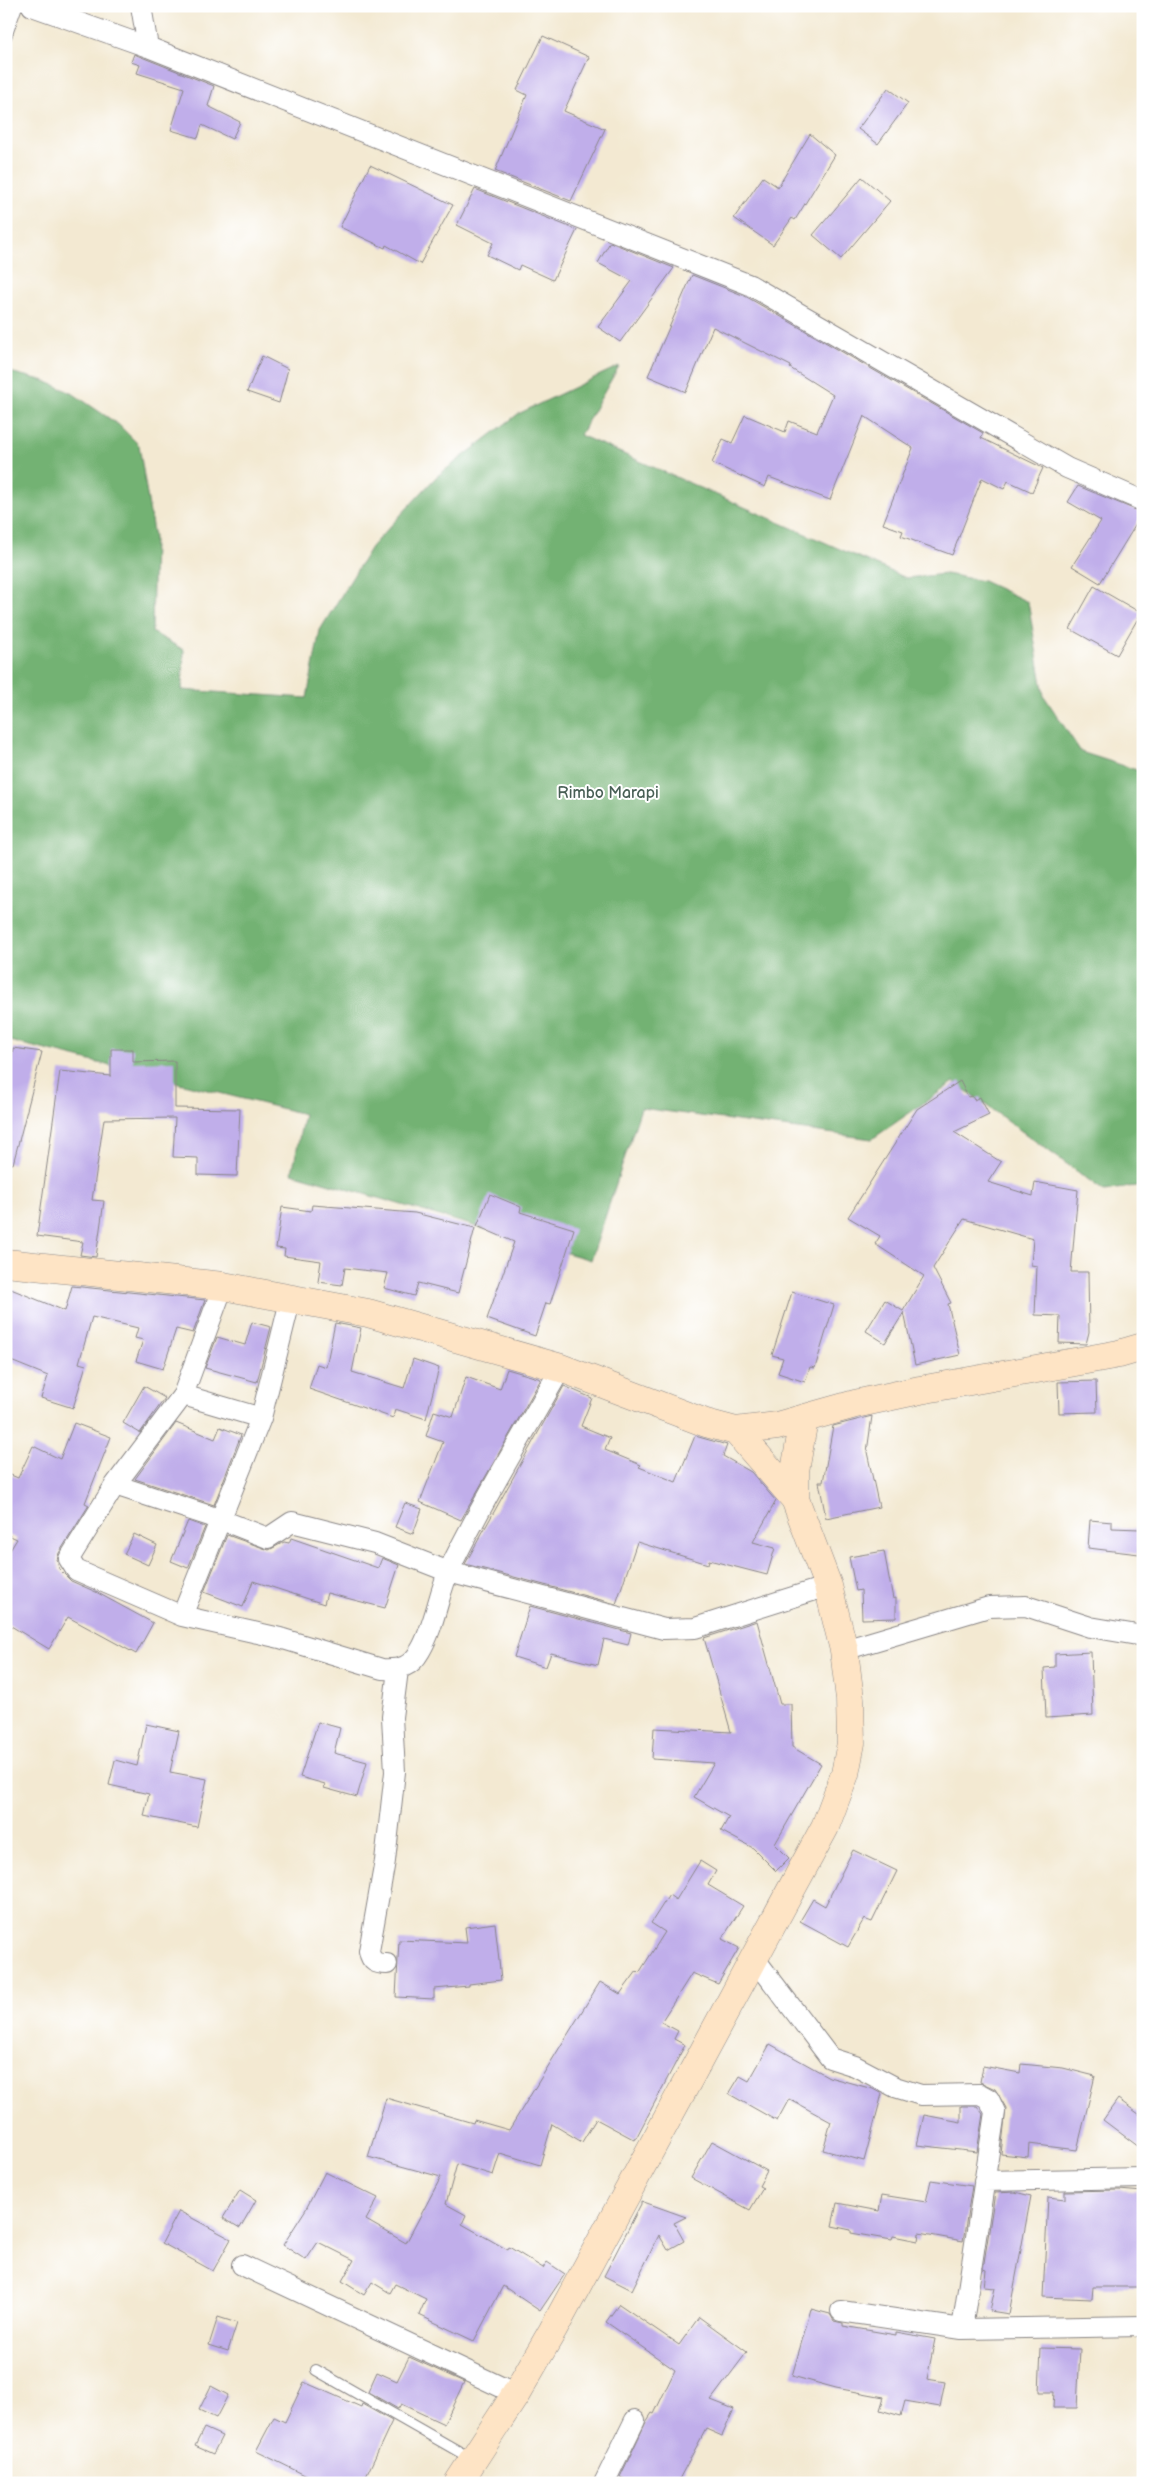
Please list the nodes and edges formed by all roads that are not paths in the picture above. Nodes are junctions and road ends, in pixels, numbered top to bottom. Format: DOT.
graph roads {
  1 [pos="18,6"];
  2 [pos="32,6"];
  3 [pos="141,6"];
  4 [pos="6,37"];
  5 [pos="148,47"];
  6 [pos="1143,501"];
  7 [pos="6,1263"];
  8 [pos="223,1286"];
  9 [pos="291,1297"];
  10 [pos="1143,1347"];
  11 [pos="561,1368"];
  12 [pos="184,1395"];
  13 [pos="261,1418"];
  14 [pos="804,1420"];
  15 [pos="736,1431"];
  16 [pos="115,1485"];
  17 [pos="795,1499"];
  18 [pos="219,1519"];
  19 [pos="449,1572"];
  20 [pos="828,1586"];
  21 [pos="182,1616"];
  22 [pos="1143,1636"];
  23 [pos="844,1650"];
  24 [pos="398,1670"];
  25 [pos="755,1959"];
  26 [pos="387,1964"];
  27 [pos="1143,2178"];
  28 [pos="984,2181"];
  29 [pos="242,2265"];
  30 [pos="841,2311"];
  31 [pos="1143,2326"];
  32 [pos="962,2329"];
  33 [pos="316,2370"];
  34 [pos="516,2394"];
  35 [pos="635,2420"];
  36 [pos="474,2460"];
  37 [pos="458,2483"];
  38 [pos="604,2483"];
  1 -- 4 [label="lane"];
  2 -- 5 [label="street"];
  3 -- 5 [label="street"];
  5 -- 6 [label="street"];
  7 -- 8 [label="main road"];
  8 -- 9 [label="main road"];
  8 -- 12 [label="street"];
  9 -- 11 [label="main road"];
  9 -- 13 [label="street"];
  10 -- 14 [label="main road"];
  11 -- 15 [label="main road"];
  11 -- 19 [label="street"];
  12 -- 13 [label="street"];
  12 -- 16 [label="street"];
  13 -- 18 [label="street"];
  14 -- 15 [label="main road"];
  14 -- 17 [label="main road"];
  15 -- 17 [label="main road"];
  16 -- 18 [label="street"];
  16 -- 21 [label="street"];
  17 -- 20 [label="main road"];
  18 -- 19 [label="street"];
  18 -- 21 [label="street"];
  19 -- 20 [label="street"];
  19 -- 24 [label="street"];
  20 -- 23 [label="main road"];
  21 -- 24 [label="street"];
  22 -- 23 [label="street"];
  23 -- 25 [label="main road"];
  24 -- 26 [label="street"];
  25 -- 28 [label="street"];
  25 -- 34 [label="main road"];
  27 -- 28 [label="street"];
  28 -- 32 [label="street"];
  29 -- 34 [label="street"];
  30 -- 32 [label="street"];
  31 -- 32 [label="street"];
  33 -- 36 [label="lane"];
  34 -- 36 [label="main road"];
  35 -- 38 [label="street"];
  36 -- 37 [label="main road"];
}
